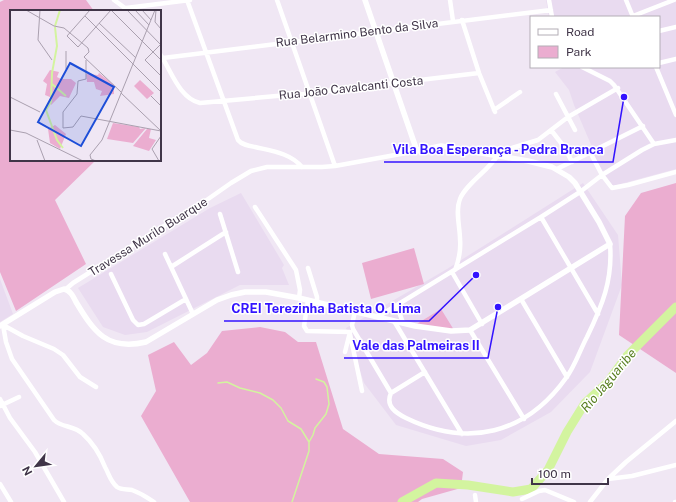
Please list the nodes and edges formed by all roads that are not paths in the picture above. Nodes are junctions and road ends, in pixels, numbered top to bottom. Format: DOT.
graph roads {
  1 [pos="114,0"];
  2 [pos="188,0"];
  3 [pos="277,0"];
  4 [pos="365,0"];
  5 [pos="450,0"];
  6 [pos="550,0"];
  7 [pos="626,0"];
  8 [pos="674,0"];
  9 [pos="128,10"];
  10 [pos="551,10"];
  11 [pos="552,16"];
  12 [pos="633,16"];
  13 [pos="462,20"];
  14 [pos="453,21"];
  15 [pos="676,27"];
  16 [pos="376,31"];
  17 [pos="660,31"];
  18 [pos="292,42"];
  19 [pos="205,52"];
  20 [pos="161,56"];
  21 [pos="676,59"];
  22 [pos="660,63"];
  23 [pos="584,68"];
  24 [pos="656,68"];
  25 [pos="479,73"];
  26 [pos="394,83"];
  27 [pos="618,88"];
  28 [pos="520,92"];
  29 [pos="310,94"];
  30 [pos="556,94"];
  31 [pos="223,101"];
  32 [pos="676,115"];
  33 [pos="568,117"];
  34 [pos="643,126"];
  35 [pos="551,130"];
  36 [pos="575,130"];
  37 [pos="676,140"];
  38 [pos="654,144"];
  39 [pos="417,150"];
  40 [pos="590,152"];
  41 [pos="501,156"];
  42 [pos="572,162"];
  43 [pos="335,166"];
  44 [pos="302,167"];
  45 [pos="557,169"];
  46 [pos="676,172"];
  47 [pos="602,175"];
  48 [pos="580,192"];
  49 [pos="255,207"];
  50 [pos="220,214"];
  51 [pos="541,217"];
  52 [pos="226,232"];
  53 [pos="610,244"];
  54 [pos="165,254"];
  55 [pos="171,267"];
  56 [pos="308,268"];
  57 [pos="571,268"];
  58 [pos="454,271"];
  59 [pos="238,272"];
  60 [pos="111,274"];
  61 [pos="66,289"];
  62 [pos="299,298"];
  63 [pos="186,299"];
  64 [pos="521,299"];
  65 [pos="308,300"];
  66 [pos="317,302"];
  67 [pos="396,306"];
  68 [pos="355,311"];
  69 [pos="193,314"];
  70 [pos="598,314"];
  71 [pos="378,316"];
  72 [pos="394,321"];
  73 [pos="403,323"];
  74 [pos="482,324"];
  75 [pos="1,325"];
  76 [pos="352,330"];
  77 [pos="470,330"];
  78 [pos="345,352"];
  79 [pos="425,372"];
  80 [pos="567,377"];
  81 [pos="96,387"];
  82 [pos="362,391"];
  83 [pos="391,393"];
  84 [pos="19,397"];
  85 [pos="0,399"];
  86 [pos="2,405"];
  87 [pos="524,419"];
  88 [pos="676,421"];
  89 [pos="462,434"];
  90 [pos="676,465"];
  91 [pos="608,479"];
  92 [pos="0,484"];
  93 [pos="475,495"];
  94 [pos="522,499"];
  95 [pos="11,502"];
  96 [pos="64,502"];
  97 [pos="154,502"];
  98 [pos="476,502"];
  99 [pos="574,502"];
  100 [pos="590,502"];
  1 -- 9 [label="street"];
  2 -- 9 [label="street"];
  2 -- 19 [label="street"];
  3 -- 18 [label="street"];
  4 -- 16 [label="street"];
  5 -- 14 [label="street"];
  6 -- 10 [label="street"];
  7 -- 12 [label="street"];
  8 -- 12 [label="street"];
  10 -- 11 [label="street"];
  10 -- 13 [label="street, Rua Belarmino Bento da Silva"];
  13 -- 14 [label="street, Rua Belarmino Bento da Silva"];
  13 -- 25 [label="street"];
  14 -- 16 [label="street, Rua Belarmino Bento da Silva"];
  15 -- 17 [label="street"];
  16 -- 18 [label="street, Rua Belarmino Bento da Silva"];
  16 -- 26 [label="street"];
  18 -- 19 [label="street, Rua Belarmino Bento da Silva"];
  18 -- 29 [label="street"];
  19 -- 20 [label="street, Rua Belarmino Bento da Silva"];
  19 -- 31 [label="street"];
  20 -- 31 [label="street, Rua João Cavalcanti Costa"];
  21 -- 22 [label="street"];
  23 -- 27 [label="street"];
  24 -- 32 [label="street"];
  25 -- 26 [label="street, Rua João Cavalcanti Costa"];
  25 -- 28 [label="street"];
  26 -- 29 [label="street, Rua João Cavalcanti Costa"];
  26 -- 39 [label="street"];
  27 -- 33 [label="street"];
  27 -- 34 [label="street"];
  29 -- 31 [label="street, Rua João Cavalcanti Costa"];
  29 -- 43 [label="street"];
  30 -- 33 [label="street"];
  31 -- 44 [label="street"];
  33 -- 35 [label="street"];
  33 -- 36 [label="street"];
  34 -- 38 [label="street"];
  34 -- 40 [label="street"];
  35 -- 41 [label="street"];
  35 -- 42 [label="street"];
  37 -- 38 [label="street"];
  38 -- 47 [label="street"];
  39 -- 41 [label="street"];
  39 -- 43 [label="street, Travessa Murilo Buarque"];
  40 -- 42 [label="street"];
  40 -- 47 [label="street"];
  41 -- 45 [label="street"];
  41 -- 58 [label="street"];
  42 -- 45 [label="street"];
  43 -- 44 [label="street, Travessa Murilo Buarque"];
  44 -- 61 [label="street, Travessa Murilo Buarque"];
  45 -- 48 [label="street"];
  46 -- 47 [label="street"];
  47 -- 48 [label="street"];
  48 -- 51 [label="street"];
  48 -- 53 [label="street"];
  49 -- 62 [label="street"];
  50 -- 52 [label="street"];
  51 -- 57 [label="street"];
  51 -- 58 [label="street"];
  52 -- 55 [label="street"];
  52 -- 59 [label="street"];
  53 -- 57 [label="street"];
  53 -- 70 [label="street"];
  54 -- 55 [label="street"];
  55 -- 63 [label="street"];
  56 -- 66 [label="street"];
  57 -- 64 [label="street"];
  57 -- 70 [label="street"];
  58 -- 67 [label="street"];
  58 -- 74 [label="street"];
  60 -- 63 [label="street"];
  61 -- 69 [label="street"];
  61 -- 75 [label="street, Travessa Murilo Buarque"];
  62 -- 65 [label="street"];
  62 -- 69 [label="street"];
  63 -- 69 [label="street"];
  64 -- 74 [label="street"];
  64 -- 80 [label="street"];
  65 -- 66 [label="street"];
  65 -- 76 [label="street"];
  66 -- 68 [label="street"];
  67 -- 71 [label="street"];
  67 -- 73 [label="street"];
  68 -- 71 [label="street"];
  68 -- 76 [label="street"];
  70 -- 80 [label="street"];
  71 -- 72 [label="street"];
  72 -- 73 [label="street"];
  72 -- 79 [label="street"];
  73 -- 77 [label="street"];
  74 -- 77 [label="street"];
  75 -- 81 [label="street"];
  75 -- 97 [label="street"];
  76 -- 78 [label="street"];
  76 -- 82 [label="street"];
  76 -- 83 [label="street"];
  77 -- 87 [label="street"];
  79 -- 83 [label="street"];
  79 -- 89 [label="street"];
  80 -- 87 [label="street"];
  83 -- 89 [label="street"];
  84 -- 86 [label="street"];
  85 -- 86 [label="street"];
  86 -- 96 [label="street"];
  87 -- 89 [label="street"];
  88 -- 91 [label="street"];
  90 -- 91 [label="street"];
  91 -- 100 [label="street"];
  92 -- 95 [label="street"];
  93 -- 98 [label="street"];
  94 -- 99 [label="street"];
}
